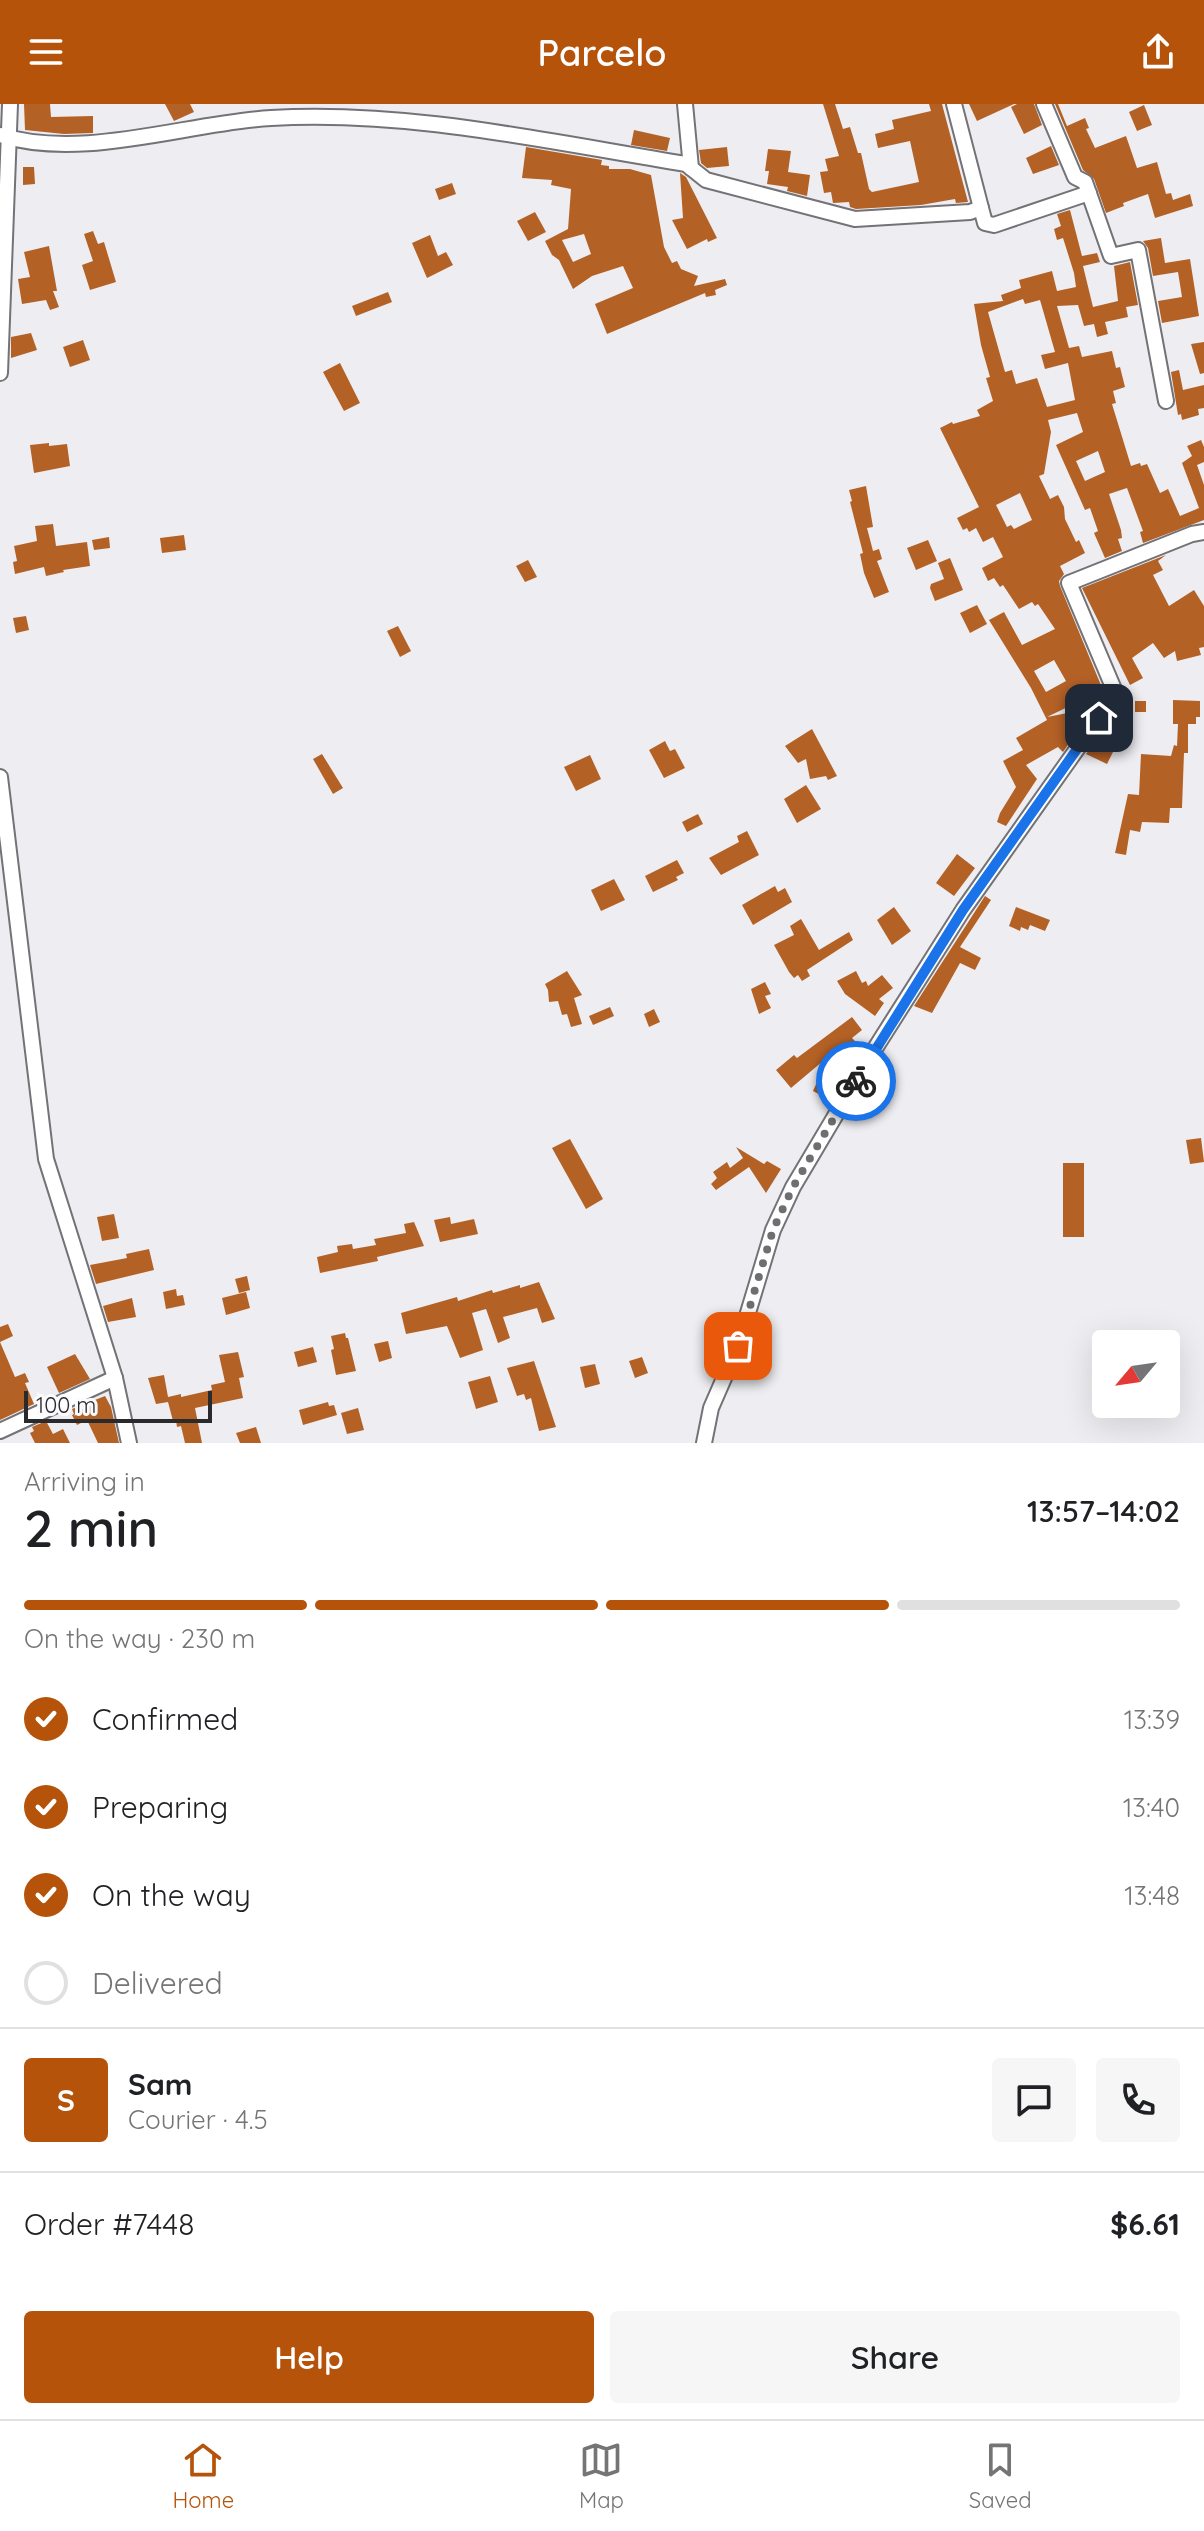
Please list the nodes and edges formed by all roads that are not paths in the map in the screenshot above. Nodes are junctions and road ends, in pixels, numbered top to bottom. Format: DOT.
graph roads {
  1 [pos="10,104"];
  2 [pos="685,104"];
  3 [pos="954,104"];
  4 [pos="1044,104"];
  5 [pos="4,136"];
  6 [pos="691,168"];
  7 [pos="1089,193"];
  8 [pos="981,208"];
  9 [pos="0,373"];
  10 [pos="1166,401"];
  11 [pos="1204,532"];
  12 [pos="0,777"];
  13 [pos="115,1378"];
  14 [pos="0,1431"];
  15 [pos="129,1443"];
  16 [pos="704,1443"];
  1 -- 5 [label="street"];
  2 -- 6 [label="street"];
  3 -- 8 [label="street"];
  4 -- 7 [label="street"];
  5 -- 6 [label="street"];
  5 -- 9 [label="street"];
  6 -- 8 [label="street"];
  7 -- 8 [label="street"];
  7 -- 10 [label="street"];
  11 -- 16 [label="street"];
  12 -- 13 [label="street"];
  13 -- 14 [label="street"];
  13 -- 15 [label="street"];
}
